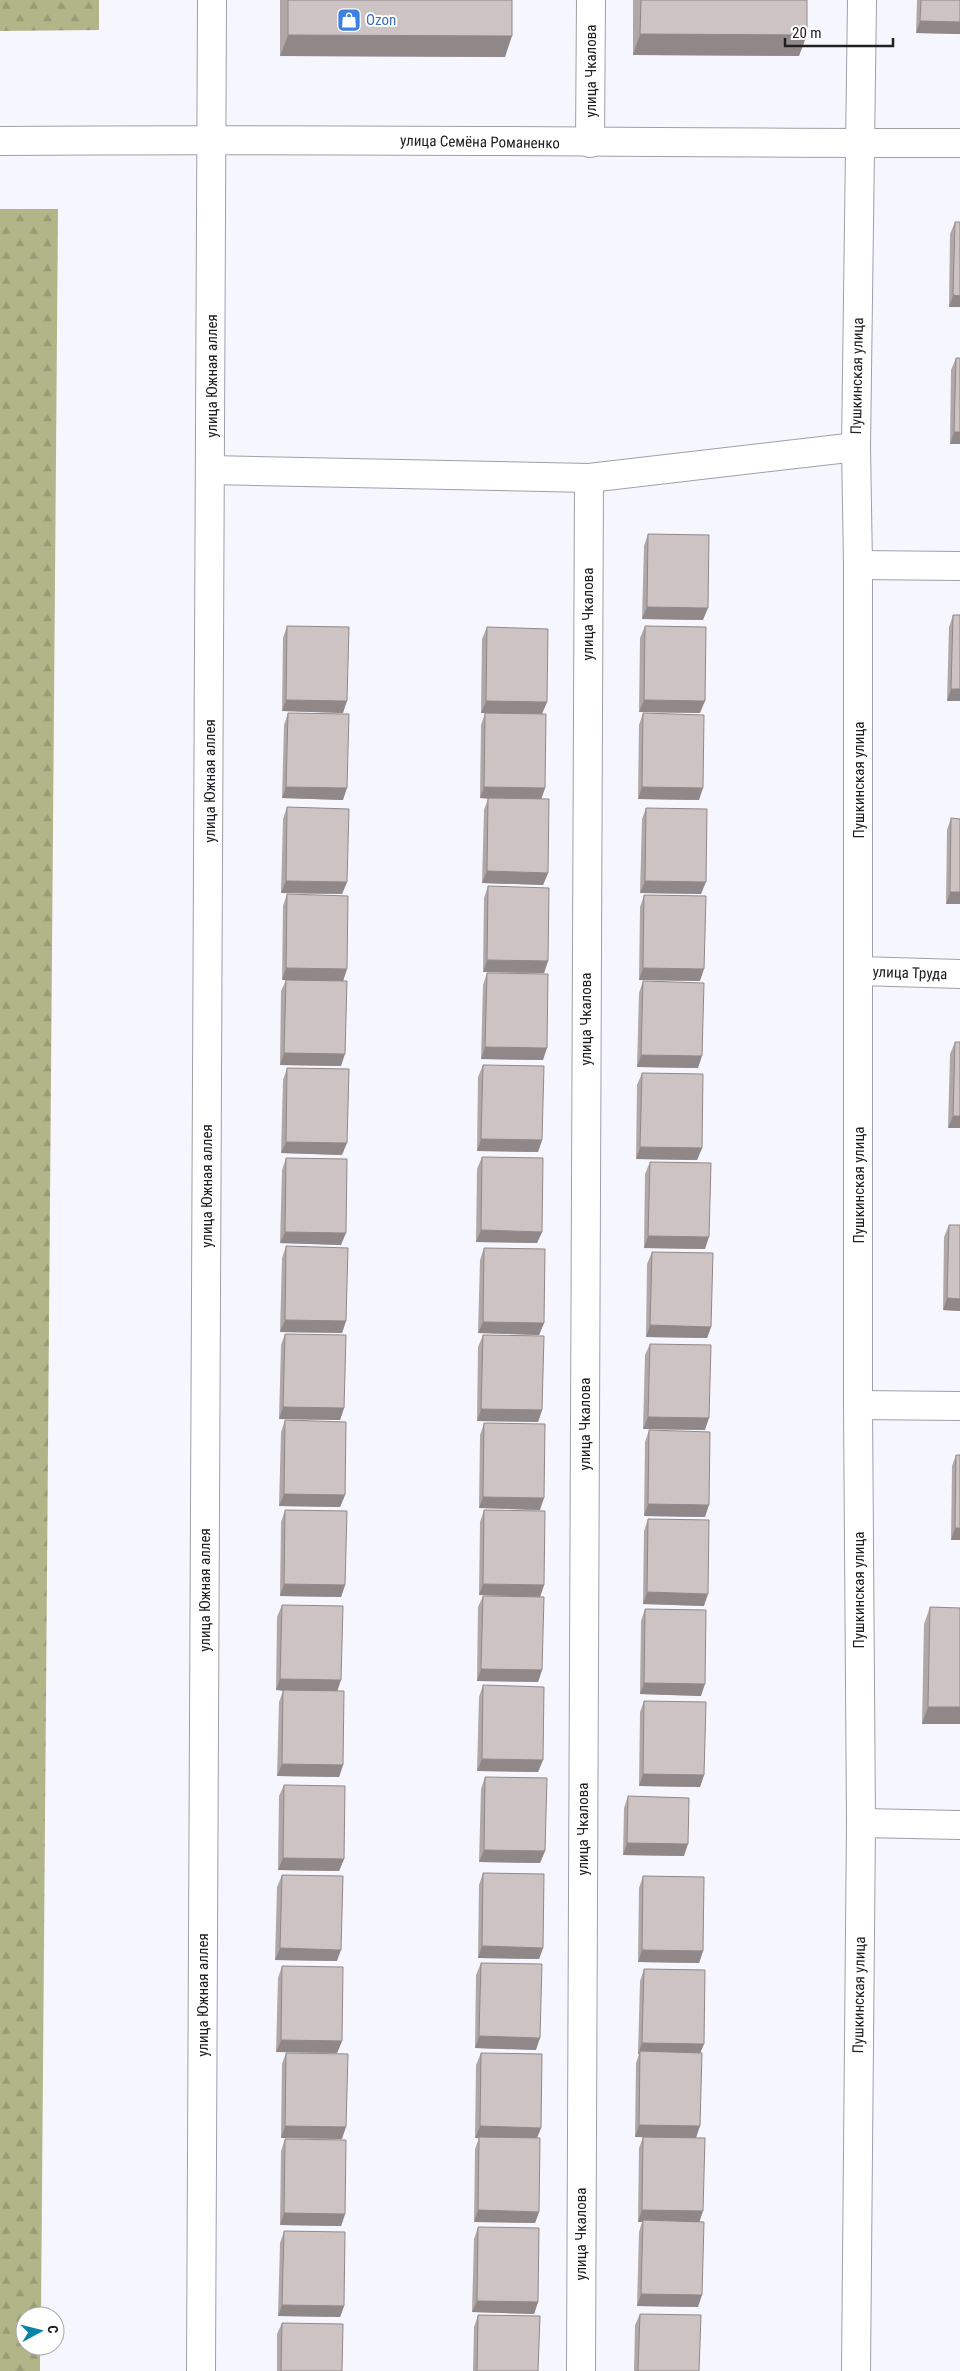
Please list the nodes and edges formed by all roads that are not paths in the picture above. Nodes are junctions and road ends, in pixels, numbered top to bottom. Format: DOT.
graph roads {
  1 [pos="212,0"];
  2 [pos="591,0"];
  3 [pos="862,0"];
  4 [pos="212,139"];
  5 [pos="0,141"];
  6 [pos="590,143"];
  7 [pos="861,143"];
  8 [pos="960,143"];
  9 [pos="856,447"];
  10 [pos="211,470"];
  11 [pos="589,478"];
  12 [pos="858,565"];
  13 [pos="960,566"];
  14 [pos="859,972"];
  15 [pos="960,974"];
  16 [pos="858,1405"];
  17 [pos="960,1406"];
  18 [pos="861,1823"];
  19 [pos="960,1824"];
  20 [pos="201,2371"];
  21 [pos="581,2371"];
  22 [pos="856,2371"];
  1 -- 4 [label="street, улица Южная аллея"];
  2 -- 6 [label="street, улица Чкалова"];
  3 -- 7 [label="street, Пушкинская улица"];
  4 -- 5 [label="street, улица Семёна Романенко"];
  4 -- 6 [label="street, улица Семёна Романенко"];
  4 -- 10 [label="street, улица Южная аллея"];
  6 -- 7 [label="street, улица Семёна Романенко"];
  7 -- 8 [label="street, улица Семёна Романенко"];
  7 -- 9 [label="street, Пушкинская улица"];
  9 -- 11 [label="street"];
  9 -- 12 [label="street, Пушкинская улица"];
  10 -- 11 [label="street"];
  10 -- 20 [label="street, улица Южная аллея"];
  11 -- 21 [label="street, улица Чкалова"];
  12 -- 13 [label="street"];
  12 -- 14 [label="street, Пушкинская улица"];
  14 -- 15 [label="street, улица Труда"];
  14 -- 16 [label="street, Пушкинская улица"];
  16 -- 17 [label="street"];
  16 -- 18 [label="street, Пушкинская улица"];
  18 -- 19 [label="street"];
  18 -- 22 [label="street, Пушкинская улица"];
}
